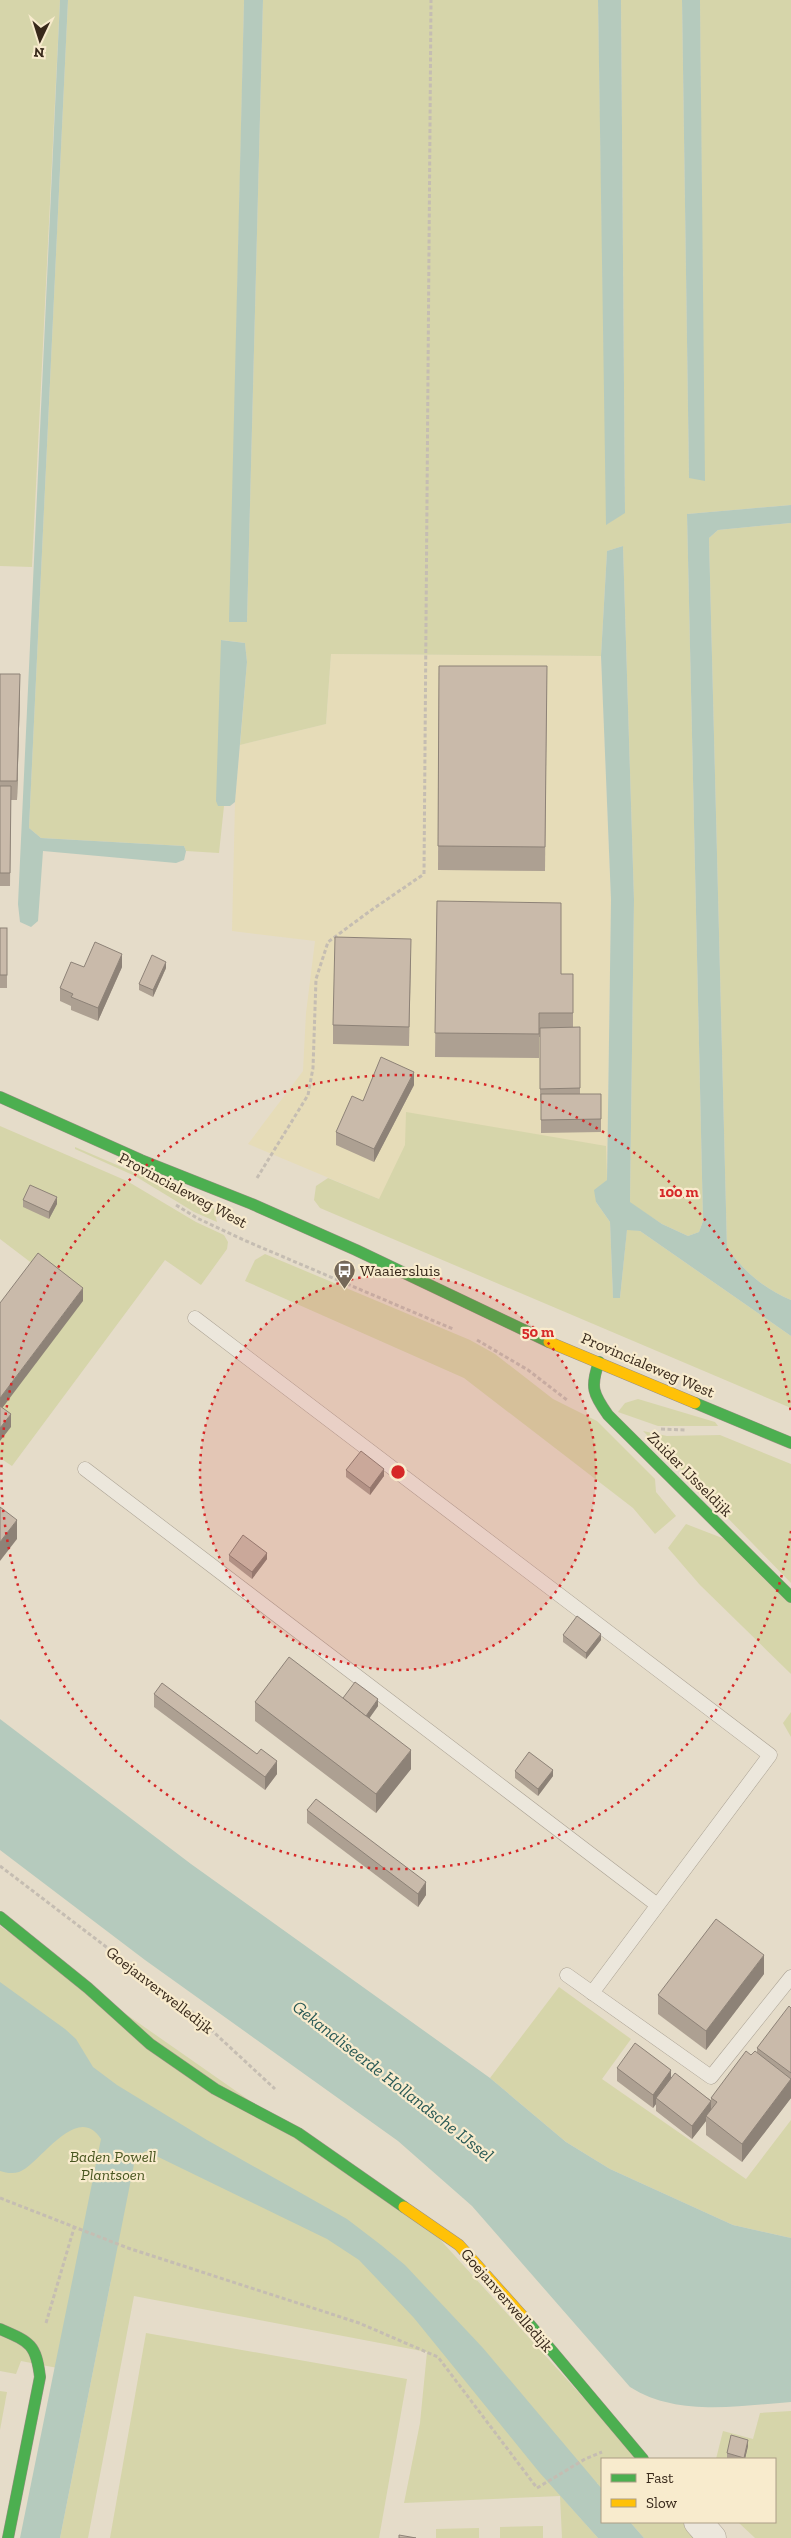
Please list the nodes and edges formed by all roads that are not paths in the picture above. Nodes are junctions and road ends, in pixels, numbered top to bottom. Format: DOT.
graph roads {
  1 [pos="0,1097"];
  2 [pos="195,1318"];
  3 [pos="599,1362"];
  4 [pos="791,1443"];
  5 [pos="85,1469"];
  6 [pos="791,1596"];
  7 [pos="656,1904"];
  8 [pos="0,1917"];
  9 [pos="567,1975"];
  10 [pos="791,1977"];
  11 [pos="592,1993"];
  12 [pos="0,2329"];
  13 [pos="642,2458"];
  14 [pos="699,2523"];
  15 [pos="8,2538"];
  16 [pos="712,2538"];
  1 -- 3 [label="street, Provincialeweg West"];
  2 -- 7 [label="lane"];
  3 -- 4 [label="street, Provincialeweg West"];
  3 -- 6 [label="street, Zuider IJsseldijk"];
  5 -- 7 [label="lane"];
  7 -- 11 [label="lane"];
  8 -- 13 [label="street, Goejanverwelledijk"];
  9 -- 11 [label="lane"];
  10 -- 11 [label="lane"];
  12 -- 15 [label="street"];
  14 -- 16 [label="street"];
}
